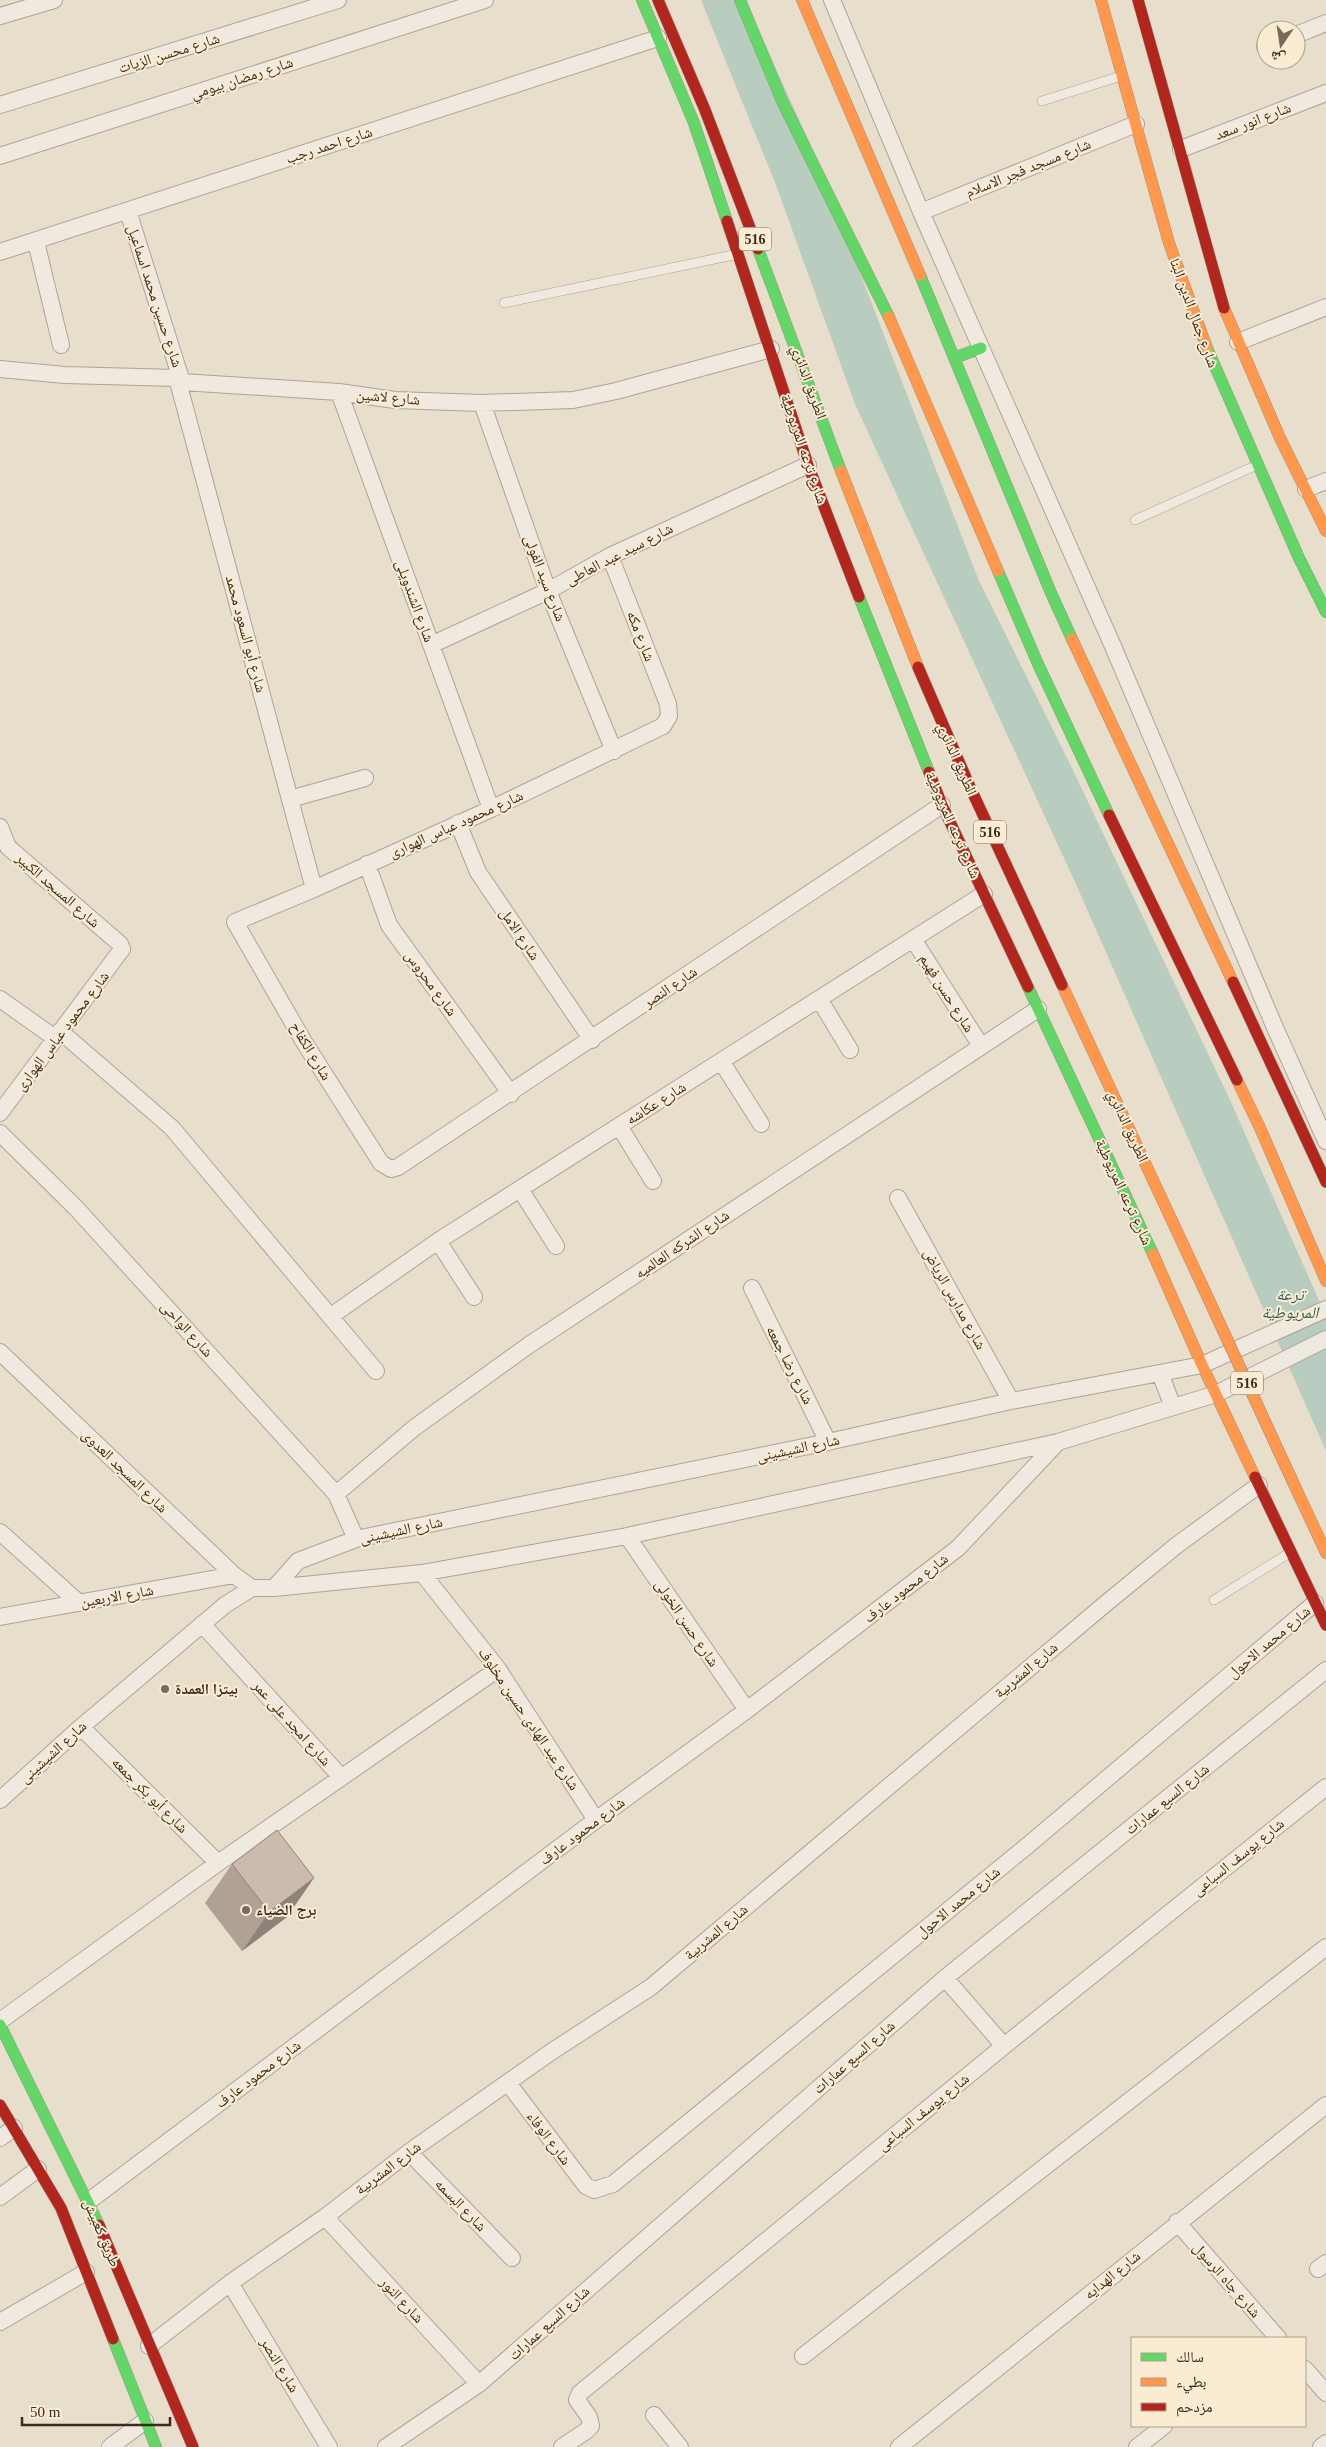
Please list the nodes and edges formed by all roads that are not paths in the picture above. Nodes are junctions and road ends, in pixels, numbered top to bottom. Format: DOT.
graph roads {
  1 [pos="54,0"];
  2 [pos="338,0"];
  3 [pos="485,0"];
  4 [pos="642,0"];
  5 [pos="658,0"];
  6 [pos="740,0"];
  7 [pos="802,0"];
  8 [pos="832,0"];
  9 [pos="1101,0"];
  10 [pos="1138,0"];
  11 [pos="0,16"];
  12 [pos="1326,23"];
  13 [pos="1306,31"];
  14 [pos="658,38"];
  15 [pos="1122,76"];
  16 [pos="1326,93"];
  17 [pos="1042,101"];
  18 [pos="0,105"];
  19 [pos="1136,124"];
  20 [pos="1181,149"];
  21 [pos="0,156"];
  22 [pos="128,211"];
  23 [pos="921,212"];
  24 [pos="36,242"];
  25 [pos="0,252"];
  26 [pos="738,254"];
  27 [pos="504,303"];
  28 [pos="1326,307"];
  29 [pos="1238,342"];
  30 [pos="62,345"];
  31 [pos="981,348"];
  32 [pos="771,349"];
  33 [pos="954,358"];
  34 [pos="0,369"];
  35 [pos="180,380"];
  36 [pos="339,392"];
  37 [pos="482,403"];
  38 [pos="808,465"];
  39 [pos="1258,465"];
  40 [pos="1326,481"];
  41 [pos="1306,489"];
  42 [pos="1135,520"];
  43 [pos="1326,531"];
  44 [pos="610,556"];
  45 [pos="548,591"];
  46 [pos="1326,612"];
  47 [pos="431,644"];
  48 [pos="670,716"];
  49 [pos="614,751"];
  50 [pos="365,778"];
  51 [pos="290,799"];
  52 [pos="942,805"];
  53 [pos="490,809"];
  54 [pos="458,823"];
  55 [pos="0,827"];
  56 [pos="4,844"];
  57 [pos="367,864"];
  58 [pos="314,889"];
  59 [pos="984,894"];
  60 [pos="235,922"];
  61 [pos="913,939"];
  62 [pos="122,949"];
  63 [pos="0,999"];
  64 [pos="818,999"];
  65 [pos="1038,1009"];
  66 [pos="58,1035"];
  67 [pos="592,1040"];
  68 [pos="981,1046"];
  69 [pos="850,1050"];
  70 [pos="721,1061"];
  71 [pos="511,1094"];
  72 [pos="0,1113"];
  73 [pos="1321,1118"];
  74 [pos="761,1124"];
  75 [pos="618,1126"];
  76 [pos="0,1133"];
  77 [pos="1326,1141"];
  78 [pos="398,1167"];
  79 [pos="653,1181"];
  80 [pos="1326,1182"];
  81 [pos="520,1189"];
  82 [pos="898,1198"];
  83 [pos="438,1241"];
  84 [pos="556,1246"];
  85 [pos="1326,1281"];
  86 [pos="752,1288"];
  87 [pos="474,1297"];
  88 [pos="1326,1309"];
  89 [pos="331,1316"];
  90 [pos="1326,1339"];
  91 [pos="0,1352"];
  92 [pos="1202,1366"];
  93 [pos="376,1371"];
  94 [pos="1160,1373"];
  95 [pos="1223,1391"];
  96 [pos="1011,1401"];
  97 [pos="1173,1407"];
  98 [pos="828,1442"];
  99 [pos="1058,1442"];
  100 [pos="1259,1485"];
  101 [pos="336,1494"];
  102 [pos="0,1532"];
  103 [pos="628,1536"];
  104 [pos="356,1539"];
  105 [pos="1291,1552"];
  106 [pos="1326,1553"];
  107 [pos="422,1573"];
  108 [pos="234,1575"];
  109 [pos="252,1588"];
  110 [pos="274,1588"];
  111 [pos="1214,1600"];
  112 [pos="1316,1602"];
  113 [pos="79,1603"];
  114 [pos="0,1617"];
  115 [pos="202,1624"];
  116 [pos="1326,1625"];
  117 [pos="498,1669"];
  118 [pos="1326,1670"];
  119 [pos="747,1710"];
  120 [pos="81,1727"];
  121 [pos="341,1777"];
  122 [pos="1326,1787"];
  123 [pos="0,1800"];
  124 [pos="596,1820"];
  125 [pos="218,1863"];
  126 [pos="1326,1947"];
  127 [pos="945,1978"];
  128 [pos="0,2021"];
  129 [pos="0,2025"];
  130 [pos="1004,2046"];
  131 [pos="508,2083"];
  132 [pos="0,2105"];
  133 [pos="1326,2105"];
  134 [pos="14,2128"];
  135 [pos="0,2138"];
  136 [pos="409,2152"];
  137 [pos="38,2169"];
  138 [pos="594,2190"];
  139 [pos="0,2197"];
  140 [pos="89,2201"];
  141 [pos="325,2217"];
  142 [pos="1177,2222"];
  143 [pos="512,2258"];
  144 [pos="86,2272"];
  145 [pos="230,2283"];
  146 [pos="0,2322"];
  147 [pos="1276,2337"];
  148 [pos="149,2346"];
  149 [pos="803,2356"];
  150 [pos="1306,2370"];
  151 [pos="479,2384"];
  152 [pos="1326,2393"];
  153 [pos="654,2415"];
  154 [pos="146,2421"];
  155 [pos="1163,2427"];
  156 [pos="1326,2443"];
  157 [pos="110,2447"];
  158 [pos="156,2447"];
  159 [pos="193,2447"];
  160 [pos="329,2447"];
  161 [pos="386,2447"];
  162 [pos="562,2447"];
  163 [pos="680,2447"];
  164 [pos="899,2447"];
  165 [pos="1136,2447"];
  166 [pos="1321,2447"];
  1 -- 11 [label="street"];
  2 -- 18 [label="street, شارع محسن الزيات"];
  3 -- 21 [label="street, شارع رمضان بيومي"];
  4 -- 14 [label="main road, شارع ترعه المريوطية"];
  5 -- 106 [label="main road, الطريق الدائري / 516, bridge"];
  6 -- 85 [label="main road"];
  7 -- 33 [label="main road"];
  8 -- 23 [label="street"];
  9 -- 15 [label="main road, شارع جمال الدين البنا"];
  10 -- 20 [label="main road, شارع جمال الدين البنا"];
  12 -- 13 [label="street"];
  14 -- 22 [label="street, شارع احمد رجب"];
  14 -- 26 [label="main road, شارع ترعه المريوطية"];
  15 -- 17 [label="lane"];
  15 -- 19 [label="main road, شارع جمال الدين البنا"];
  16 -- 20 [label="street, شارع انور سعد"];
  19 -- 23 [label="street, شارع مسجد فجر الاسلام"];
  19 -- 39 [label="main road, شارع جمال الدين البنا"];
  20 -- 29 [label="main road, شارع جمال الدين البنا"];
  22 -- 24 [label="street, شارع احمد رجب"];
  22 -- 35 [label="street, شارع حسين محمد اسماعيل"];
  23 -- 31 [label="street"];
  24 -- 25 [label="street, شارع احمد رجب"];
  24 -- 30 [label="street"];
  26 -- 27 [label="lane"];
  26 -- 32 [label="main road, شارع ترعه المريوطية"];
  28 -- 29 [label="street"];
  29 -- 41 [label="main road, شارع جمال الدين البنا"];
  31 -- 33 [label="main road"];
  31 -- 73 [label="street"];
  32 -- 37 [label="street, شارع لاشين"];
  32 -- 38 [label="main road, شارع ترعه المريوطية"];
  33 -- 80 [label="main road"];
  34 -- 35 [label="street, شارع لاشين"];
  35 -- 36 [label="street, شارع لاشين"];
  35 -- 51 [label="street, شارع أبو السعود محمد"];
  36 -- 37 [label="street, شارع لاشين"];
  36 -- 47 [label="street, شارع الشندويلى"];
  37 -- 45 [label="street, شارع سيد الفولى"];
  38 -- 44 [label="street, شارع سيد عبد العاطى"];
  38 -- 52 [label="main road, شارع ترعه المريوطية"];
  39 -- 42 [label="lane"];
  39 -- 46 [label="main road, شارع جمال الدين البنا"];
  40 -- 41 [label="street"];
  41 -- 43 [label="main road, شارع جمال الدين البنا"];
  44 -- 45 [label="street, شارع سيد عبد العاطى"];
  44 -- 48 [label="street, شارع مكه"];
  45 -- 47 [label="street, شارع سيد عبد العاطى"];
  45 -- 49 [label="street, شارع سيد الفولى"];
  47 -- 53 [label="street, شارع الشندويلى"];
  48 -- 49 [label="street, شارع محمود عباس الهوارى"];
  49 -- 53 [label="street, شارع محمود عباس الهوارى"];
  50 -- 51 [label="street"];
  51 -- 58 [label="street, شارع أبو السعود محمد"];
  52 -- 59 [label="main road, شارع ترعه المريوطية"];
  52 -- 67 [label="street, شارع النصر"];
  53 -- 54 [label="street, شارع محمود عباس الهوارى"];
  54 -- 57 [label="street, شارع محمود عباس الهوارى"];
  54 -- 67 [label="street, شارع الامل"];
  55 -- 56 [label="street, شارع المسجد الكبير"];
  56 -- 62 [label="street, شارع المسجد الكبير"];
  57 -- 58 [label="street, شارع محمود عباس الهوارى"];
  57 -- 71 [label="street, شارع محروس"];
  58 -- 60 [label="street, شارع محمود عباس الهوارى"];
  59 -- 61 [label="street, شارع عكاشه"];
  59 -- 65 [label="main road, شارع ترعه المريوطية"];
  60 -- 78 [label="street, شارع الكفاح"];
  61 -- 64 [label="street, شارع عكاشه"];
  61 -- 68 [label="street, شارع حسن فهيم"];
  62 -- 66 [label="street, شارع محمود عباس الهوارى"];
  63 -- 66 [label="street"];
  64 -- 69 [label="street"];
  64 -- 70 [label="street, شارع عكاشه"];
  65 -- 68 [label="street, شارع الشركه العالميه"];
  65 -- 92 [label="main road, شارع ترعه المريوطية"];
  66 -- 72 [label="street, شارع محمود عباس الهوارى"];
  66 -- 89 [label="street"];
  67 -- 71 [label="street, شارع النصر"];
  68 -- 101 [label="street, شارع الشركه العالميه"];
  70 -- 74 [label="street"];
  70 -- 75 [label="street, شارع عكاشه"];
  71 -- 78 [label="street, شارع النصر"];
  73 -- 77 [label="street"];
  75 -- 79 [label="street"];
  75 -- 81 [label="street, شارع عكاشه"];
  76 -- 101 [label="street, شارع الواحى"];
  81 -- 83 [label="street, شارع عكاشه"];
  81 -- 84 [label="street"];
  82 -- 96 [label="street, شارع مدارس الرياض"];
  83 -- 87 [label="street"];
  83 -- 89 [label="street, شارع عكاشه"];
  86 -- 98 [label="street, شارع رضا جمعه"];
  88 -- 92 [label="street, شارع الشيشينى"];
  89 -- 93 [label="street"];
  90 -- 95 [label="street"];
  91 -- 108 [label="street, شارع المسجد العدوى"];
  92 -- 94 [label="street, شارع الشيشينى"];
  92 -- 95 [label="main road, شارع ترعه المريوطية"];
  94 -- 96 [label="street, شارع الشيشينى"];
  94 -- 97 [label="street"];
  95 -- 97 [label="street"];
  95 -- 100 [label="main road, شارع ترعه المريوطية"];
  96 -- 98 [label="street, شارع الشيشينى"];
  97 -- 99 [label="street"];
  98 -- 104 [label="street, شارع الشيشينى"];
  99 -- 103 [label="street"];
  99 -- 119 [label="street, شارع محمود عارف"];
  100 -- 105 [label="main road, شارع ترعه المريوطية"];
  100 -- 131 [label="street, شارع المشربية"];
  101 -- 104 [label="street, شارع الواحى"];
  102 -- 113 [label="street"];
  103 -- 107 [label="street"];
  103 -- 119 [label="street, شارع حسن الخولى"];
  104 -- 110 [label="street, شارع الشيشينى"];
  105 -- 111 [label="lane"];
  105 -- 112 [label="main road, شارع ترعه المريوطية"];
  107 -- 110 [label="street"];
  107 -- 117 [label="street, شارع عبد الهادى حسين مخلوف"];
  108 -- 109 [label="street, شارع المسجد العدوى"];
  108 -- 113 [label="street, شارع الاربعين"];
  109 -- 110 [label="street"];
  109 -- 115 [label="street, شارع الشيشينى"];
  112 -- 116 [label="main road, شارع ترعه المريوطية"];
  112 -- 138 [label="street, شارع محمد الاحول"];
  113 -- 114 [label="street, شارع الاربعين"];
  115 -- 120 [label="street, شارع الشيشينى"];
  115 -- 121 [label="street, شارع امجد على عمر"];
  117 -- 121 [label="street"];
  117 -- 124 [label="street, شارع عبد الهادى حسين مخلوف"];
  118 -- 127 [label="street, شارع السبع عمارات"];
  119 -- 124 [label="street, شارع محمود عارف"];
  120 -- 123 [label="street, شارع الشيشينى"];
  120 -- 125 [label="street, شارع أبو بكر جمعه"];
  121 -- 125 [label="street"];
  122 -- 130 [label="street, شارع يوسف السباعى"];
  124 -- 140 [label="street, شارع محمود عارف"];
  125 -- 128 [label="street"];
  126 -- 149 [label="street"];
  127 -- 130 [label="street"];
  127 -- 151 [label="street, شارع السبع عمارات"];
  129 -- 140 [label="main road, طريق كعبيش"];
  130 -- 162 [label="street, شارع يوسف السباعى"];
  131 -- 136 [label="street, شارع المشربية"];
  131 -- 138 [label="street, شارع الوفاء"];
  132 -- 134 [label="main road, طريق كعبيش"];
  133 -- 142 [label="street, شارع الهدايه"];
  134 -- 135 [label="street"];
  134 -- 137 [label="main road, طريق كعبيش"];
  136 -- 141 [label="street, شارع المشربية"];
  136 -- 143 [label="street, شارع البسمه"];
  137 -- 139 [label="street"];
  137 -- 144 [label="main road, طريق كعبيش"];
  140 -- 148 [label="main road, طريق كعبيش"];
  141 -- 145 [label="street, شارع المشربية"];
  141 -- 151 [label="street, شارع النور"];
  142 -- 147 [label="street, شارع جاه الرسول"];
  142 -- 164 [label="street, شارع الهدايه"];
  144 -- 146 [label="street"];
  144 -- 154 [label="main road, طريق كعبيش"];
  145 -- 148 [label="street, شارع المشربية"];
  145 -- 160 [label="street, شارع النصر"];
  148 -- 159 [label="main road, طريق كعبيش"];
  150 -- 152 [label="street"];
  151 -- 161 [label="street, شارع السبع عمارات"];
  153 -- 163 [label="street"];
  154 -- 157 [label="street"];
  154 -- 158 [label="main road, طريق كعبيش"];
  155 -- 165 [label="street"];
  156 -- 166 [label="street"];
}
